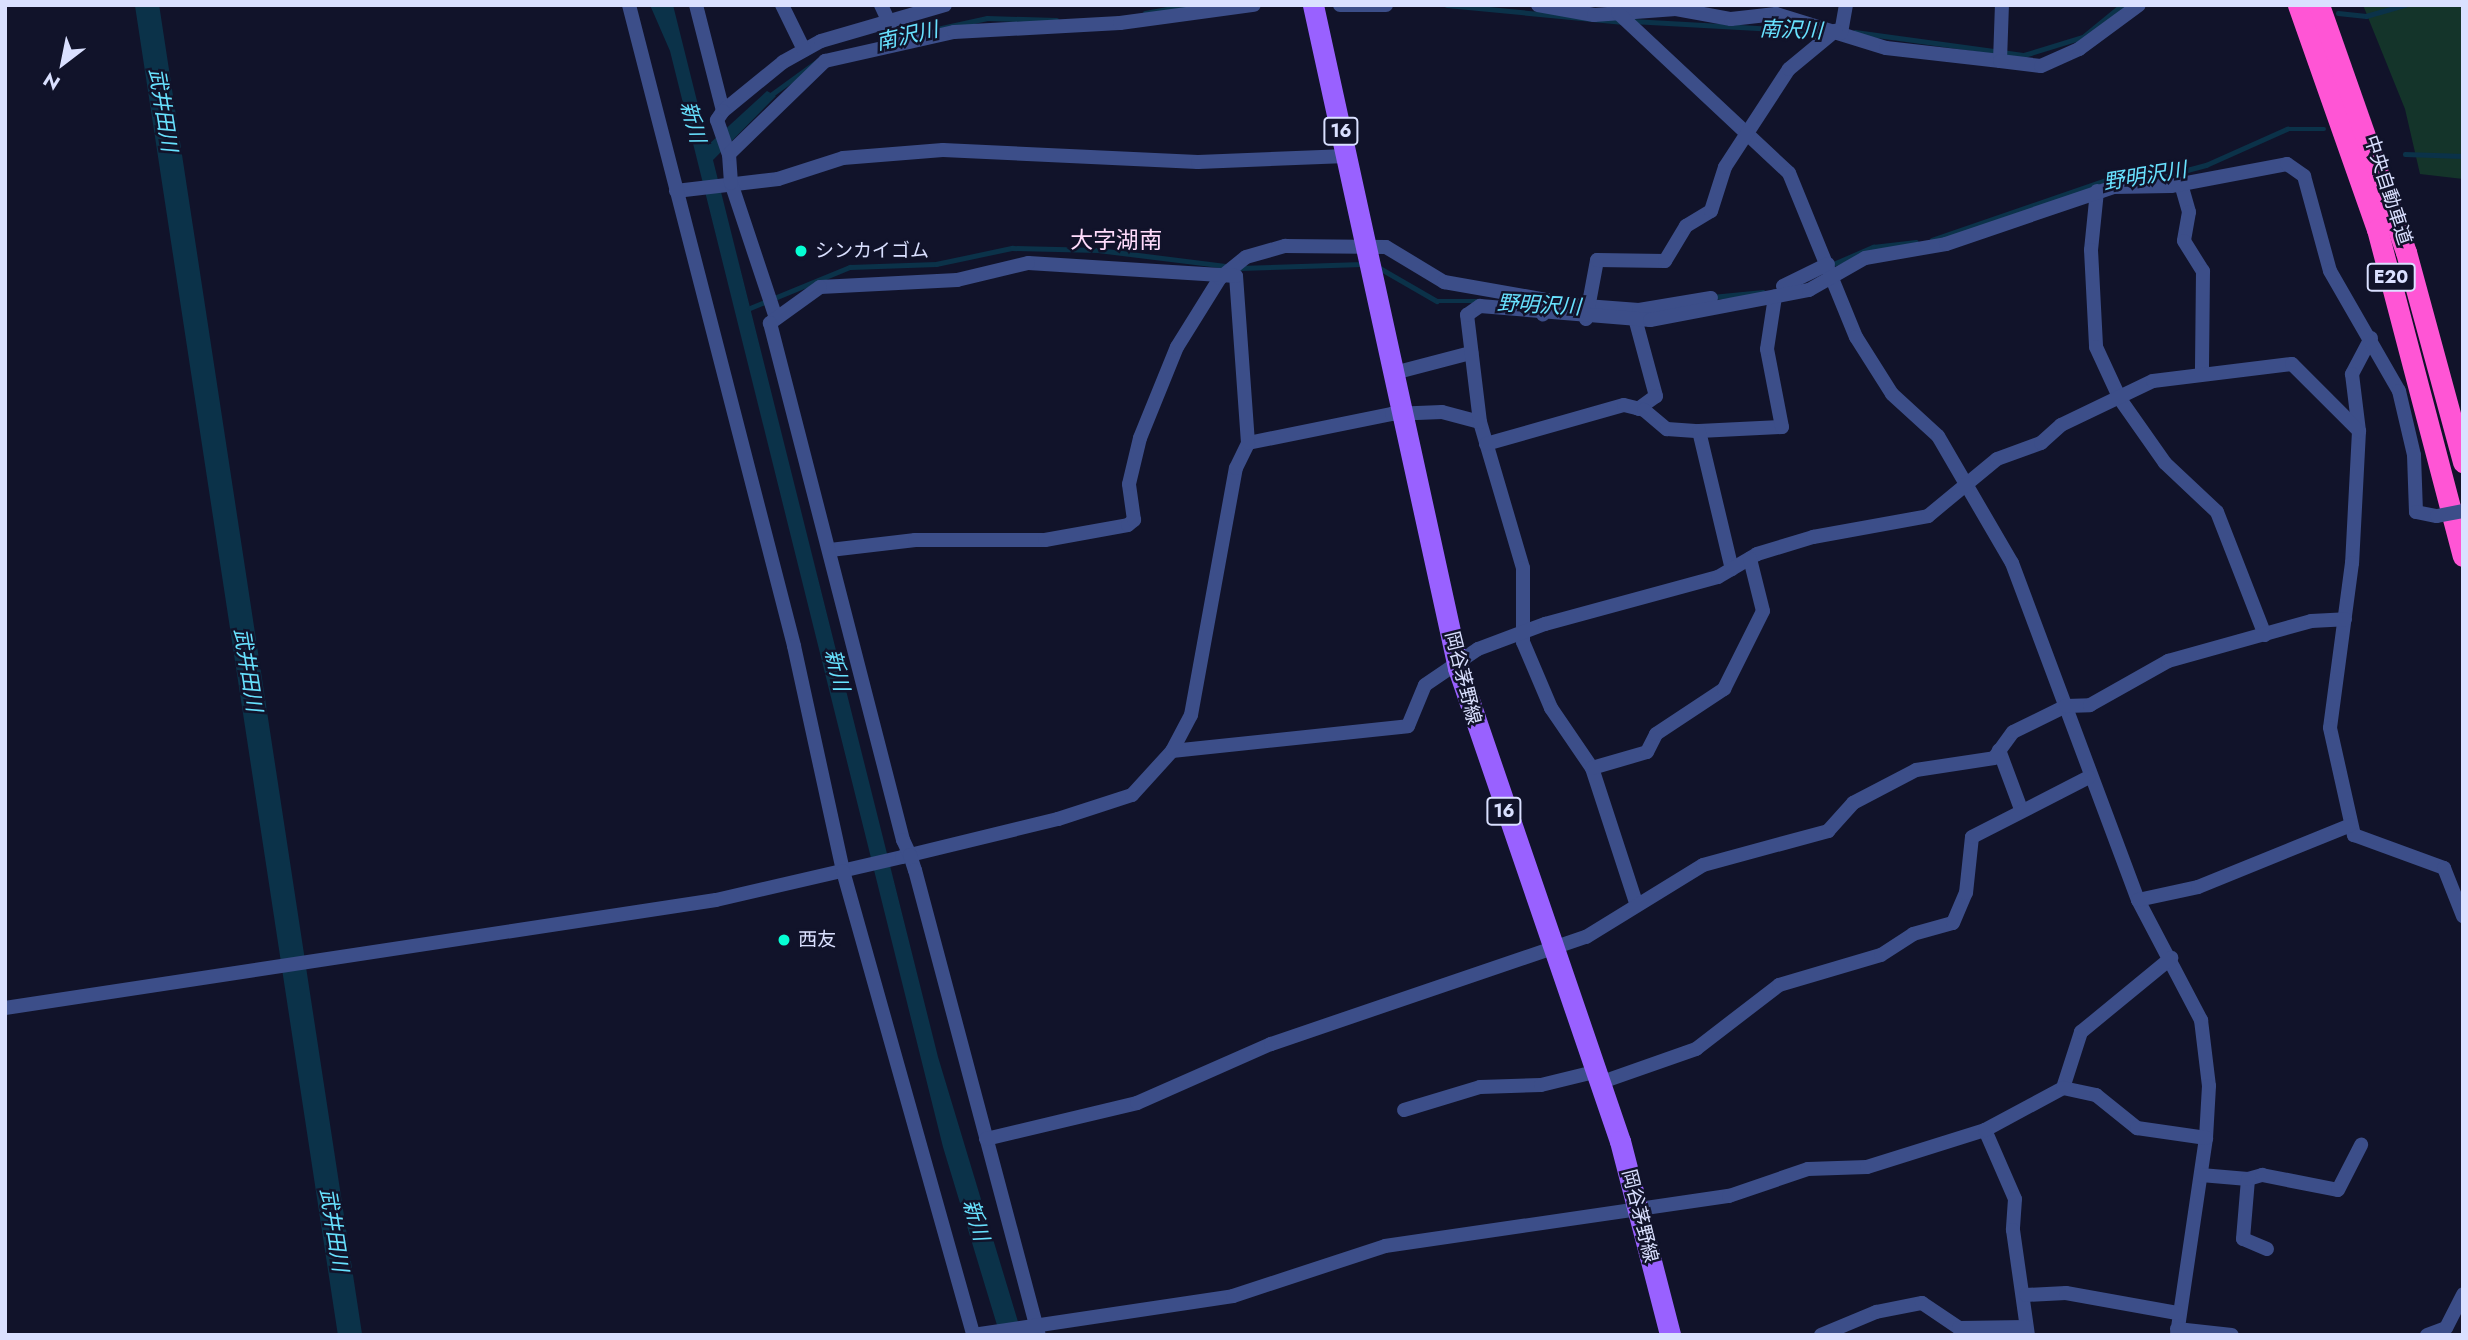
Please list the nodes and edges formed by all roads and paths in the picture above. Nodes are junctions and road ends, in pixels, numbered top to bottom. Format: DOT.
graph roads {
  1 [pos="629,5"];
  2 [pos="696,5"];
  3 [pos="782,5"];
  4 [pos="881,5"];
  5 [pos="945,5"];
  6 [pos="1254,5"];
  7 [pos="1313,5"];
  8 [pos="1340,5"];
  9 [pos="1386,5"];
  10 [pos="1538,5"];
  11 [pos="1846,5"];
  12 [pos="2002,5"];
  13 [pos="2139,5"];
  14 [pos="2298,5"];
  15 [pos="2319,5"];
  16 [pos="1626,10"];
  17 [pos="890,24"];
  18 [pos="1838,32"];
  19 [pos="804,50"];
  20 [pos="2000,61"];
  21 [pos="723,111"];
  22 [pos="1750,133"];
  23 [pos="729,154"];
  24 [pos="1347,156"];
  25 [pos="728,182"];
  26 [pos="2181,184"];
  27 [pos="683,189"];
  28 [pos="2097,191"];
  29 [pos="1369,260"];
  30 [pos="1830,271"];
  31 [pos="1220,278"];
  32 [pos="1775,297"];
  33 [pos="1544,309"];
  34 [pos="1587,311"];
  35 [pos="775,315"];
  36 [pos="1636,322"];
  37 [pos="2371,338"];
  38 [pos="1471,353"];
  39 [pos="1394,373"];
  40 [pos="2202,374"];
  41 [pos="2120,399"];
  42 [pos="1638,409"];
  43 [pos="1403,415"];
  44 [pos="1480,422"];
  45 [pos="1699,431"];
  46 [pos="2359,431"];
  47 [pos="1248,443"];
  48 [pos="1486,443"];
  49 [pos="2463,462"];
  50 [pos="1966,480"];
  51 [pos="2463,511"];
  52 [pos="830,550"];
  53 [pos="2463,556"];
  54 [pos="1750,559"];
  55 [pos="1732,569"];
  56 [pos="2345,619"];
  57 [pos="1525,632"];
  58 [pos="2265,635"];
  59 [pos="1458,668"];
  60 [pos="2066,706"];
  61 [pos="1172,751"];
  62 [pos="1999,751"];
  63 [pos="1592,768"];
  64 [pos="2089,777"];
  65 [pos="2021,809"];
  66 [pos="2351,825"];
  67 [pos="906,856"];
  68 [pos="842,871"];
  69 [pos="2138,900"];
  70 [pos="1636,903"];
  71 [pos="2463,916"];
  72 [pos="1553,947"];
  73 [pos="2171,958"];
  74 [pos="5,1008"];
  75 [pos="1600,1077"];
  76 [pos="2063,1088"];
  77 [pos="1404,1110"];
  78 [pos="1985,1130"];
  79 [pos="2206,1138"];
  80 [pos="986,1139"];
  81 [pos="2361,1145"];
  82 [pos="2201,1175"];
  83 [pos="2248,1179"];
  84 [pos="1636,1207"];
  85 [pos="2267,1249"];
  86 [pos="2026,1294"];
  87 [pos="2463,1294"];
  88 [pos="2177,1313"];
  89 [pos="1035,1329"];
  90 [pos="2027,1331"];
  91 [pos="2177,1332"];
  92 [pos="978,1334"];
  93 [pos="1670,1335"];
  94 [pos="1821,1335"];
  95 [pos="2232,1335"];
  96 [pos="2427,1335"];
  1 -- 27 [label="street"];
  2 -- 21 [label="street"];
  3 -- 19 [label="street"];
  4 -- 17 [label="street"];
  5 -- 17 [label="street"];
  6 -- 23 [label="street"];
  7 -- 24 [label="main road, 岡谷茅野線 / 16"];
  8 -- 9 [label="street"];
  10 -- 16 [label="street"];
  11 -- 18 [label="street"];
  12 -- 20 [label="street"];
  13 -- 20 [label="street"];
  14 -- 53 [label="highway, 中央自動車道 / E20"];
  15 -- 49 [label="highway, 中央自動車道 / E20"];
  16 -- 18 [label="street"];
  16 -- 22 [label="street"];
  17 -- 19 [label="street"];
  18 -- 20 [label="street"];
  18 -- 22 [label="street"];
  19 -- 21 [label="street"];
  21 -- 23 [label="street"];
  22 -- 30 [label="street"];
  22 -- 34 [label="street"];
  23 -- 25 [label="street"];
  24 -- 25 [label="street"];
  24 -- 29 [label="main road, 岡谷茅野線 / 16"];
  25 -- 27 [label="street"];
  25 -- 35 [label="street"];
  26 -- 28 [label="street"];
  26 -- 37 [label="street"];
  26 -- 40 [label="street"];
  27 -- 68 [label="street"];
  28 -- 30 [label="street"];
  28 -- 41 [label="street"];
  29 -- 31 [label="street"];
  29 -- 33 [label="street"];
  29 -- 39 [label="main road, 岡谷茅野線 / 16"];
  30 -- 32 [label="street"];
  30 -- 34 [label="street"];
  30 -- 50 [label="street"];
  31 -- 35 [label="street"];
  31 -- 47 [label="street"];
  31 -- 52 [label="street"];
  32 -- 36 [label="street"];
  32 -- 45 [label="street"];
  33 -- 34 [label="street"];
  33 -- 38 [label="street"];
  34 -- 36 [label="street"];
  35 -- 52 [label="street"];
  36 -- 42 [label="street"];
  37 -- 46 [label="street"];
  37 -- 51 [label="street, bridge"];
  38 -- 39 [label="street"];
  38 -- 44 [label="street"];
  39 -- 43 [label="main road, 岡谷茅野線 / 16"];
  40 -- 41 [label="street"];
  40 -- 46 [label="street"];
  41 -- 50 [label="street"];
  41 -- 58 [label="street"];
  42 -- 45 [label="street"];
  42 -- 48 [label="street"];
  43 -- 44 [label="street"];
  43 -- 47 [label="street"];
  43 -- 59 [label="main road, 岡谷茅野線 / 16"];
  44 -- 48 [label="street"];
  45 -- 55 [label="street"];
  46 -- 56 [label="street"];
  47 -- 61 [label="street"];
  48 -- 57 [label="street"];
  50 -- 54 [label="street"];
  50 -- 60 [label="street"];
  52 -- 67 [label="street"];
  54 -- 55 [label="street"];
  54 -- 63 [label="street"];
  55 -- 57 [label="street"];
  56 -- 58 [label="street"];
  56 -- 66 [label="street"];
  57 -- 59 [label="street"];
  57 -- 63 [label="street"];
  58 -- 60 [label="street"];
  59 -- 61 [label="street"];
  59 -- 72 [label="main road, 岡谷茅野線 / 16"];
  60 -- 62 [label="street"];
  60 -- 64 [label="street"];
  61 -- 67 [label="street"];
  62 -- 65 [label="street"];
  62 -- 70 [label="street"];
  63 -- 70 [label="street"];
  64 -- 65 [label="street"];
  64 -- 69 [label="street"];
  65 -- 75 [label="street"];
  66 -- 69 [label="street"];
  66 -- 71 [label="street"];
  67 -- 68 [label="street"];
  67 -- 80 [label="street"];
  68 -- 74 [label="street"];
  68 -- 92 [label="street"];
  69 -- 73 [label="street"];
  70 -- 72 [label="street"];
  72 -- 75 [label="main road, 岡谷茅野線 / 16"];
  72 -- 80 [label="street"];
  73 -- 76 [label="street"];
  73 -- 79 [label="street"];
  75 -- 77 [label="street"];
  75 -- 84 [label="main road, 岡谷茅野線 / 16"];
  76 -- 78 [label="street"];
  76 -- 79 [label="street"];
  78 -- 84 [label="street"];
  78 -- 86 [label="street"];
  79 -- 82 [label="street"];
  80 -- 89 [label="street"];
  81 -- 83 [label="street"];
  82 -- 83 [label="street"];
  82 -- 88 [label="street"];
  83 -- 85 [label="street"];
  84 -- 89 [label="street"];
  84 -- 93 [label="main road, 岡谷茅野線 / 16"];
  86 -- 88 [label="street"];
  86 -- 90 [label="street"];
  87 -- 96 [label="street"];
  88 -- 91 [label="street"];
  89 -- 92 [label="street"];
  90 -- 94 [label="street"];
  91 -- 95 [label="street"];
}
